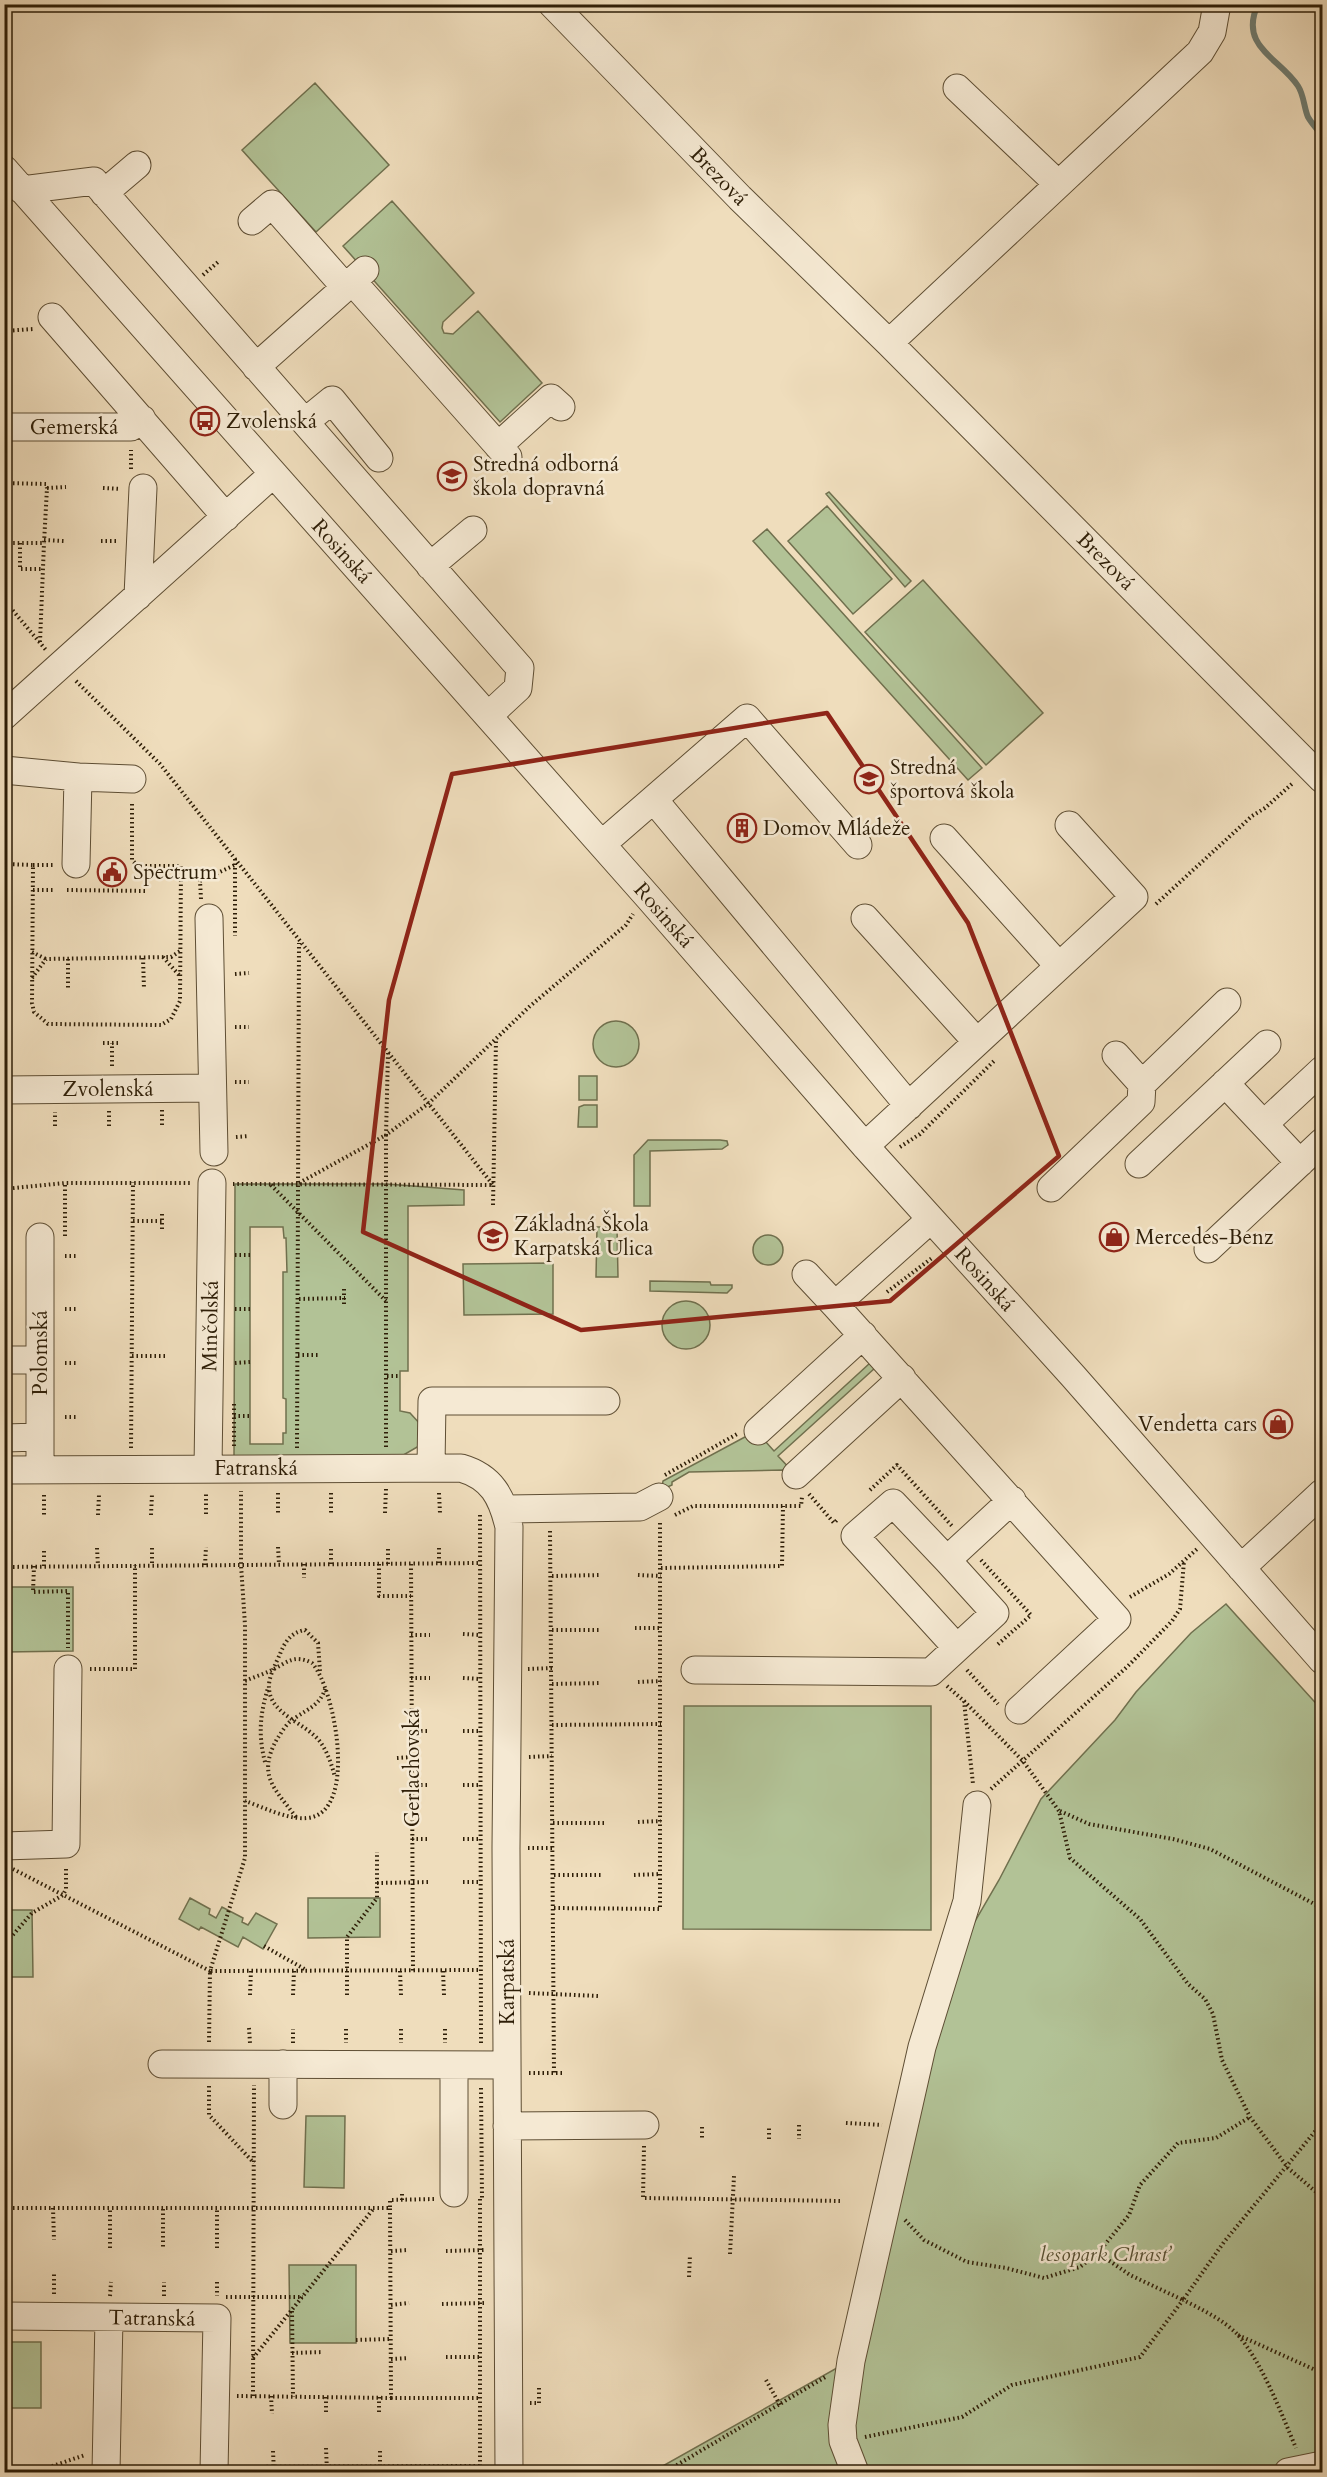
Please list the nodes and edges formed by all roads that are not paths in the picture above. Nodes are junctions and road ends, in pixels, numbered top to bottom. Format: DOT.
graph roads {
  1 [pos="552,4"];
  2 [pos="1217,4"];
  3 [pos="957,88"];
  4 [pos="137,165"];
  5 [pos="4,170"];
  6 [pos="1058,184"];
  7 [pos="22,190"];
  8 [pos="104,193"];
  9 [pos="252,221"];
  10 [pos="354,280"];
  11 [pos="51,317"];
  12 [pos="889,343"];
  13 [pos="256,367"];
  14 [pos="561,407"];
  15 [pos="305,422"];
  16 [pos="137,423"];
  17 [pos="4,427"];
  18 [pos="379,458"];
  19 [pos="273,474"];
  20 [pos="137,483"];
  21 [pos="226,517"];
  22 [pos="472,530"];
  23 [pos="430,566"];
  24 [pos="138,596"];
  25 [pos="4,716"];
  26 [pos="489,716"];
  27 [pos="4,770"];
  28 [pos="78,777"];
  29 [pos="132,778"];
  30 [pos="1323,779"];
  31 [pos="654,800"];
  32 [pos="1069,825"];
  33 [pos="944,838"];
  34 [pos="602,844"];
  35 [pos="858,845"];
  36 [pos="76,864"];
  37 [pos="209,918"];
  38 [pos="865,918"];
  39 [pos="1058,965"];
  40 [pos="1227,1002"];
  41 [pos="977,1042"];
  42 [pos="1267,1044"];
  43 [pos="1116,1055"];
  44 [pos="1322,1070"];
  45 [pos="1225,1083"];
  46 [pos="1142,1084"];
  47 [pos="224,1085"];
  48 [pos="4,1090"];
  49 [pos="909,1106"];
  50 [pos="1264,1124"];
  51 [pos="1323,1142"];
  52 [pos="224,1144"];
  53 [pos="866,1146"];
  54 [pos="1300,1163"];
  55 [pos="1139,1164"];
  56 [pos="212,1183"];
  57 [pos="1051,1188"];
  58 [pos="931,1219"];
  59 [pos="40,1237"];
  60 [pos="1208,1249"];
  61 [pos="806,1274"];
  62 [pos="835,1305"];
  63 [pos="863,1335"];
  64 [pos="4,1360"];
  65 [pos="52,1362"];
  66 [pos="902,1378"];
  67 [pos="606,1401"];
  68 [pos="752,1430"];
  69 [pos="40,1437"];
  70 [pos="4,1438"];
  71 [pos="4,1470"];
  72 [pos="796,1475"];
  73 [pos="430,1480"];
  74 [pos="210,1486"];
  75 [pos="39,1487"];
  76 [pos="1012,1500"];
  77 [pos="494,1504"];
  78 [pos="1318,1506"];
  79 [pos="660,1510"];
  80 [pos="947,1560"];
  81 [pos="1241,1568"];
  82 [pos="957,1648"];
  83 [pos="1323,1660"];
  84 [pos="79,1669"];
  85 [pos="694,1670"];
  86 [pos="1019,1710"];
  87 [pos="976,1805"];
  88 [pos="4,1846"];
  89 [pos="162,2064"];
  90 [pos="283,2064"];
  91 [pos="487,2067"];
  92 [pos="283,2105"];
  93 [pos="507,2126"];
  94 [pos="645,2126"];
  95 [pos="456,2197"];
  96 [pos="4,2316"];
  97 [pos="109,2317"];
  98 [pos="1292,2461"];
  99 [pos="106,2463"];
  100 [pos="224,2464"];
  101 [pos="1323,2465"];
  102 [pos="510,2472"];
  103 [pos="855,2472"];
  1 -- 12 [label="street, Brezová"];
  2 -- 6 [label="street"];
  3 -- 6 [label="street"];
  4 -- 8 [label="street"];
  5 -- 7 [label="street, Rosinská"];
  6 -- 12 [label="street"];
  7 -- 8 [label="street"];
  7 -- 19 [label="street, Rosinská"];
  8 -- 13 [label="street"];
  9 -- 10 [label="street"];
  10 -- 13 [label="street"];
  10 -- 14 [label="street"];
  11 -- 16 [label="street, Gemerská"];
  12 -- 30 [label="street, Brezová"];
  13 -- 15 [label="street"];
  15 -- 18 [label="street"];
  15 -- 23 [label="street"];
  16 -- 17 [label="street, Gemerská"];
  16 -- 21 [label="street, Gemerská"];
  19 -- 21 [label="street"];
  19 -- 26 [label="street, Rosinská"];
  20 -- 24 [label="street"];
  21 -- 24 [label="street"];
  22 -- 23 [label="street"];
  23 -- 26 [label="street"];
  24 -- 25 [label="street"];
  26 -- 34 [label="street, Rosinská"];
  27 -- 28 [label="street"];
  28 -- 29 [label="street"];
  28 -- 36 [label="street"];
  31 -- 34 [label="street"];
  31 -- 35 [label="street"];
  31 -- 49 [label="street"];
  32 -- 39 [label="street"];
  33 -- 39 [label="street"];
  34 -- 53 [label="street, Rosinská"];
  37 -- 47 [label="street"];
  38 -- 41 [label="street"];
  39 -- 41 [label="street"];
  40 -- 46 [label="street"];
  41 -- 49 [label="street"];
  42 -- 45 [label="street"];
  43 -- 46 [label="street"];
  44 -- 50 [label="street"];
  45 -- 50 [label="street"];
  45 -- 55 [label="street"];
  46 -- 57 [label="street"];
  47 -- 48 [label="street, Zvolenská"];
  47 -- 52 [label="street"];
  49 -- 53 [label="street"];
  50 -- 54 [label="street"];
  51 -- 54 [label="street"];
  53 -- 58 [label="street, Rosinská"];
  54 -- 60 [label="street"];
  56 -- 74 [label="street, Minčolská"];
  58 -- 62 [label="street"];
  58 -- 81 [label="street, Rosinská"];
  59 -- 65 [label="street, Polomská"];
  61 -- 62 [label="street"];
  62 -- 63 [label="street"];
  63 -- 66 [label="street"];
  63 -- 68 [label="street"];
  64 -- 65 [label="street"];
  65 -- 69 [label="street, Polomská"];
  66 -- 72 [label="street"];
  66 -- 76 [label="street"];
  67 -- 73 [label="street"];
  69 -- 70 [label="street"];
  69 -- 75 [label="street, Polomská"];
  71 -- 75 [label="street, Fatranská"];
  73 -- 74 [label="street, Fatranská"];
  73 -- 77 [label="street, Fatranská"];
  74 -- 75 [label="street, Fatranská"];
  76 -- 80 [label="street"];
  76 -- 86 [label="street"];
  77 -- 79 [label="street"];
  77 -- 91 [label="street, Karpatská"];
  78 -- 81 [label="street"];
  80 -- 82 [label="street"];
  80 -- 82 [label="street"];
  81 -- 83 [label="street, Rosinská"];
  82 -- 85 [label="street"];
  84 -- 88 [label="street"];
  87 -- 103 [label="street"];
  89 -- 90 [label="street"];
  90 -- 91 [label="street"];
  90 -- 92 [label="street"];
  91 -- 93 [label="street, Karpatská"];
  91 -- 95 [label="street"];
  93 -- 94 [label="street"];
  93 -- 102 [label="street, Karpatská"];
  96 -- 97 [label="street, Tatranská"];
  97 -- 99 [label="street"];
  97 -- 100 [label="street, Tatranská"];
  98 -- 101 [label="street"];
}
